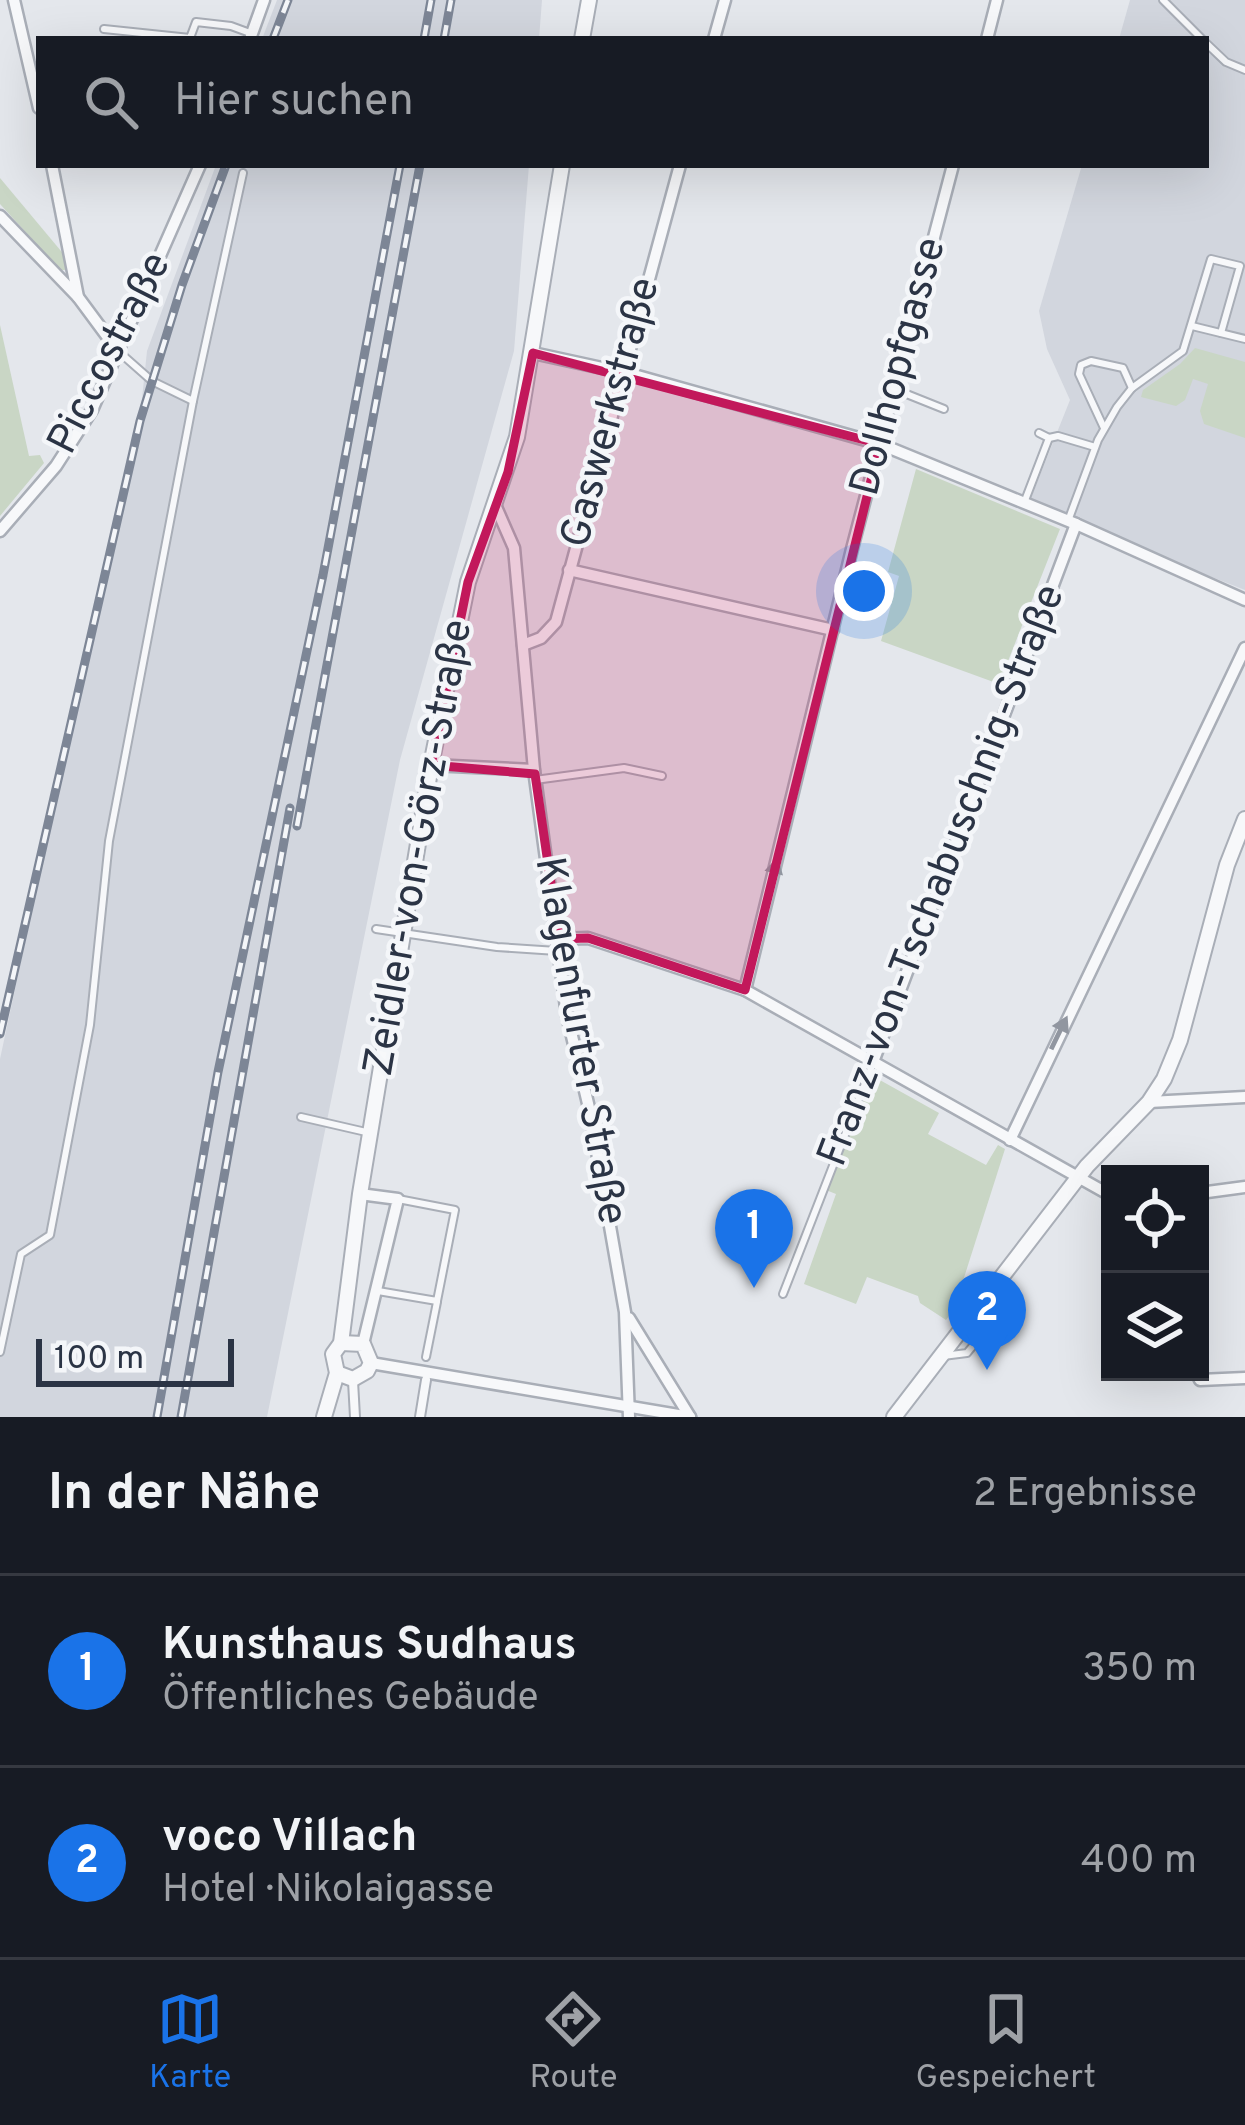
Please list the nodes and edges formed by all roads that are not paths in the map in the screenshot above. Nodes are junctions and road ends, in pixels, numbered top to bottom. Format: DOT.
graph roads {
  1 [pos="14,0"];
  2 [pos="265,0"];
  3 [pos="589,0"];
  4 [pos="725,0"];
  5 [pos="997,0"];
  6 [pos="1163,0"];
  7 [pos="104,28"];
  8 [pos="173,36"];
  9 [pos="191,36"];
  10 [pos="251,36"];
  11 [pos="583,36"];
  12 [pos="715,36"];
  13 [pos="988,36"];
  14 [pos="1199,36"];
  15 [pos="1209,46"];
  16 [pos="1245,70"];
  17 [pos="36,95"];
  18 [pos="53,168"];
  19 [pos="199,168"];
  20 [pos="562,168"];
  21 [pos="679,168"];
  22 [pos="952,168"];
  23 [pos="243,173"];
  24 [pos="0,216"];
  25 [pos="78,297"];
  26 [pos="1192,326"];
  27 [pos="1221,333"];
  28 [pos="1245,339"];
  29 [pos="118,351"];
  30 [pos="533,353"];
  31 [pos="624,372"];
  32 [pos="1132,388"];
  33 [pos="894,389"];
  34 [pos="194,401"];
  35 [pos="944,410"];
  36 [pos="1104,429"];
  37 [pos="1039,434"];
  38 [pos="1049,437"];
  39 [pos="880,444"];
  40 [pos="1095,447"];
  41 [pos="1024,503"];
  42 [pos="496,507"];
  43 [pos="1072,522"];
  44 [pos="0,530"];
  45 [pos="569,570"];
  46 [pos="1245,600"];
  47 [pos="833,629"];
  48 [pos="523,645"];
  49 [pos="1245,648"];
  50 [pos="431,765"];
  51 [pos="535,775"];
  52 [pos="662,776"];
  53 [pos="1245,819"];
  54 [pos="376,929"];
  55 [pos="403,933"];
  56 [pos="559,945"];
  57 [pos="745,990"];
  58 [pos="873,1062"];
  59 [pos="1245,1097"];
  60 [pos="1149,1102"];
  61 [pos="302,1117"];
  62 [pos="370,1132"];
  63 [pos="1010,1140"];
  64 [pos="1077,1179"];
  65 [pos="1245,1187"];
  66 [pos="1101,1191"];
  67 [pos="1209,1192"];
  68 [pos="360,1194"];
  69 [pos="398,1199"];
  70 [pos="378,1291"];
  71 [pos="783,1294"];
  72 [pos="437,1301"];
  73 [pos="626,1312"];
  74 [pos="341,1343"];
  75 [pos="363,1343"];
  76 [pos="0,1352"];
  77 [pos="426,1357"];
  78 [pos="371,1363"];
  79 [pos="345,1376"];
  80 [pos="1245,1378"];
  81 [pos="425,1379"];
  82 [pos="1209,1380"];
  83 [pos="629,1412"];
  84 [pos="322,1414"];
  85 [pos="356,1417"];
  86 [pos="420,1417"];
  87 [pos="690,1417"];
  88 [pos="894,1417"];
  1 -- 17 [label="street"];
  2 -- 10 [label="street"];
  3 -- 11 [label="street"];
  4 -- 12 [label="street"];
  5 -- 13 [label="street"];
  6 -- 14 [label="lane"];
  7 -- 8 [label="lane"];
  9 -- 10 [label="lane"];
  15 -- 16 [label="lane"];
  18 -- 25 [label="street"];
  19 -- 29 [label="street, Piccostraße"];
  20 -- 30 [label="street"];
  21 -- 31 [label="street, Gaswerkstraße"];
  22 -- 33 [label="street, Dollhopfgasse"];
  23 -- 34 [label="lane"];
  24 -- 25 [label="street"];
  25 -- 29 [label="street"];
  26 -- 27 [label="lane"];
  26 -- 27 [label="lane"];
  26 -- 32 [label="lane"];
  27 -- 28 [label="lane"];
  29 -- 34 [label="lane"];
  29 -- 44 [label="street, Piccostraße"];
  30 -- 31 [label="street"];
  30 -- 42 [label="street"];
  31 -- 39 [label="street"];
  31 -- 45 [label="street, Gaswerkstraße"];
  32 -- 36 [label="lane"];
  32 -- 36 [label="lane"];
  33 -- 35 [label="lane"];
  33 -- 39 [label="street, Dollhopfgasse"];
  34 -- 76 [label="lane"];
  36 -- 40 [label="lane"];
  37 -- 38 [label="lane"];
  38 -- 40 [label="lane"];
  38 -- 41 [label="lane"];
  39 -- 41 [label="street"];
  39 -- 47 [label="street, Dollhopfgasse"];
  40 -- 43 [label="lane"];
  41 -- 43 [label="street"];
  42 -- 48 [label="street, Klagenfurter Straße"];
  42 -- 50 [label="street, Zeidler-von-Görz-Straße"];
  43 -- 46 [label="street"];
  43 -- 58 [label="street, Franz-von-Tschabuschnig-Straße"];
  45 -- 47 [label="street"];
  45 -- 48 [label="street, Gaswerkstraße"];
  57 -- 47 [label="street, Dollhopfgasse, one-way"];
  48 -- 51 [label="street, Klagenfurter Straße"];
  63 -- 49 [label="street, one-way"];
  50 -- 51 [label="street"];
  50 -- 55 [label="street, Zeidler-von-Görz-Straße"];
  51 -- 52 [label="lane"];
  51 -- 56 [label="street, Klagenfurter Straße"];
  53 -- 60 [label="street"];
  54 -- 55 [label="lane"];
  55 -- 56 [label="lane"];
  55 -- 62 [label="street, Zeidler-von-Görz-Straße"];
  56 -- 57 [label="street"];
  56 -- 73 [label="street, Klagenfurter Straße"];
  57 -- 58 [label="street"];
  58 -- 63 [label="street"];
  58 -- 71 [label="lane, Franz-von-Tschabuschnig-Straße"];
  59 -- 60 [label="street"];
  60 -- 64 [label="street"];
  61 -- 62 [label="lane"];
  62 -- 68 [label="street, Zeidler-von-Görz-Straße"];
  63 -- 64 [label="street"];
  64 -- 66 [label="street"];
  64 -- 88 [label="street"];
  65 -- 67 [label="street"];
  68 -- 69 [label="street"];
  68 -- 74 [label="street, Zeidler-von-Görz-Straße"];
  69 -- 70 [label="street"];
  69 -- 72 [label="lane"];
  70 -- 72 [label="lane"];
  70 -- 75 [label="street"];
  72 -- 77 [label="lane"];
  73 -- 83 [label="street, Klagenfurter Straße"];
  73 -- 87 [label="street, Klagenfurter Straße"];
  74 -- 75 [label="street"];
  74 -- 79 [label="street"];
  75 -- 78 [label="street"];
  78 -- 79 [label="street"];
  78 -- 83 [label="street"];
  79 -- 84 [label="street"];
  79 -- 85 [label="street"];
  80 -- 82 [label="street"];
  81 -- 86 [label="street"];
  83 -- 87 [label="street"];
}
